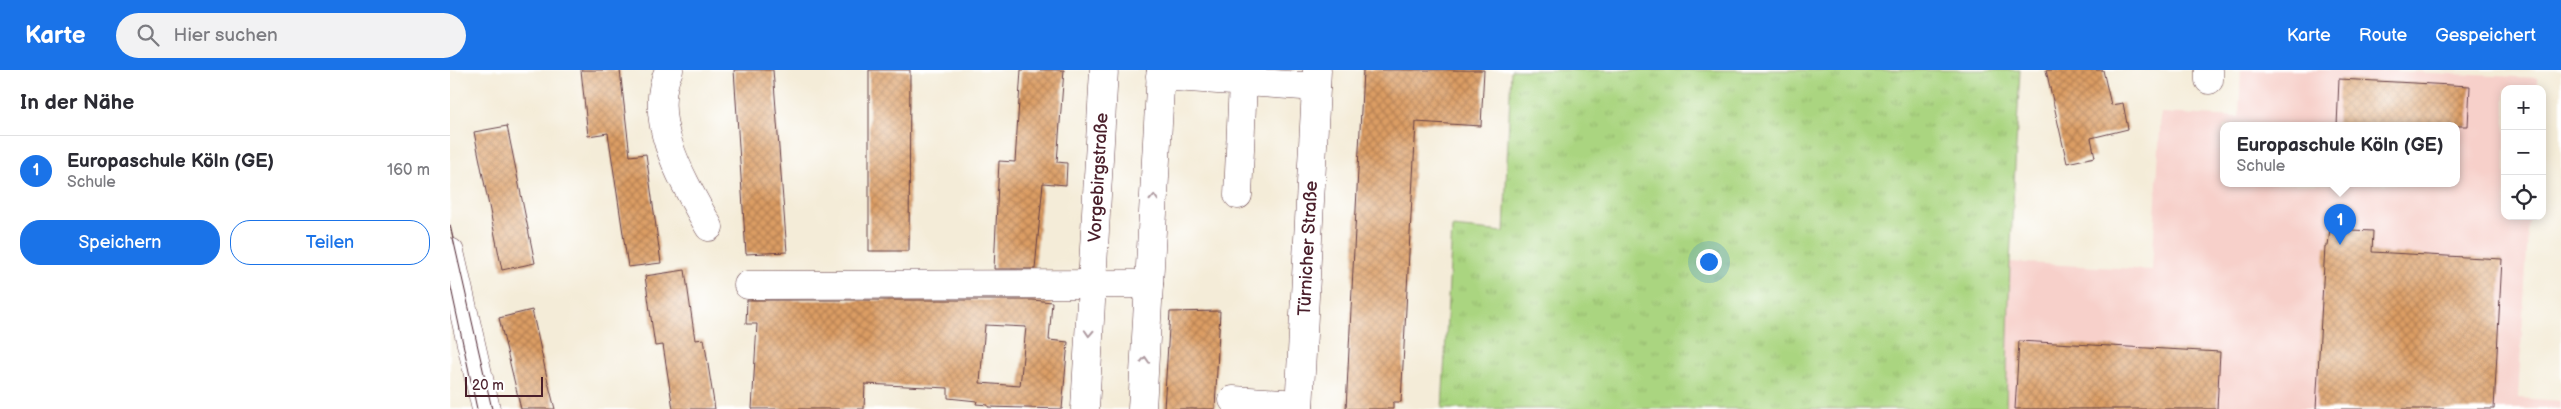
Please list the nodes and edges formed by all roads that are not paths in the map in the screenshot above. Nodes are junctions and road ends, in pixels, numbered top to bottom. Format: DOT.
graph roads {
  1 [pos="670,70"];
  2 [pos="1104,70"];
  3 [pos="1161,73"];
  4 [pos="1316,79"];
  5 [pos="1242,82"];
  6 [pos="1238,195"];
  7 [pos="709,227"];
  8 [pos="450,252"];
  9 [pos="1092,284"];
  10 [pos="1149,284"];
  11 [pos="748,285"];
  12 [pos="1233,400"];
  13 [pos="1299,406"];
  14 [pos="486,409"];
  15 [pos="1085,409"];
  16 [pos="1142,409"];
  1 -- 7 [label="street"];
  2 -- 9 [label="street, Vorgebirgstraße"];
  3 -- 5 [label="street, Türnicher Straße"];
  10 -- 3 [label="street, one-way"];
  4 -- 5 [label="street, Türnicher Straße"];
  4 -- 13 [label="street, Türnicher Straße"];
  5 -- 6 [label="street"];
  8 -- 14 [label="street"];
  9 -- 10 [label="street"];
  9 -- 11 [label="street"];
  9 -- 15 [label="street, Vorgebirgstraße, one-way"];
  16 -- 10 [label="street, one-way"];
  12 -- 13 [label="street"];
}
